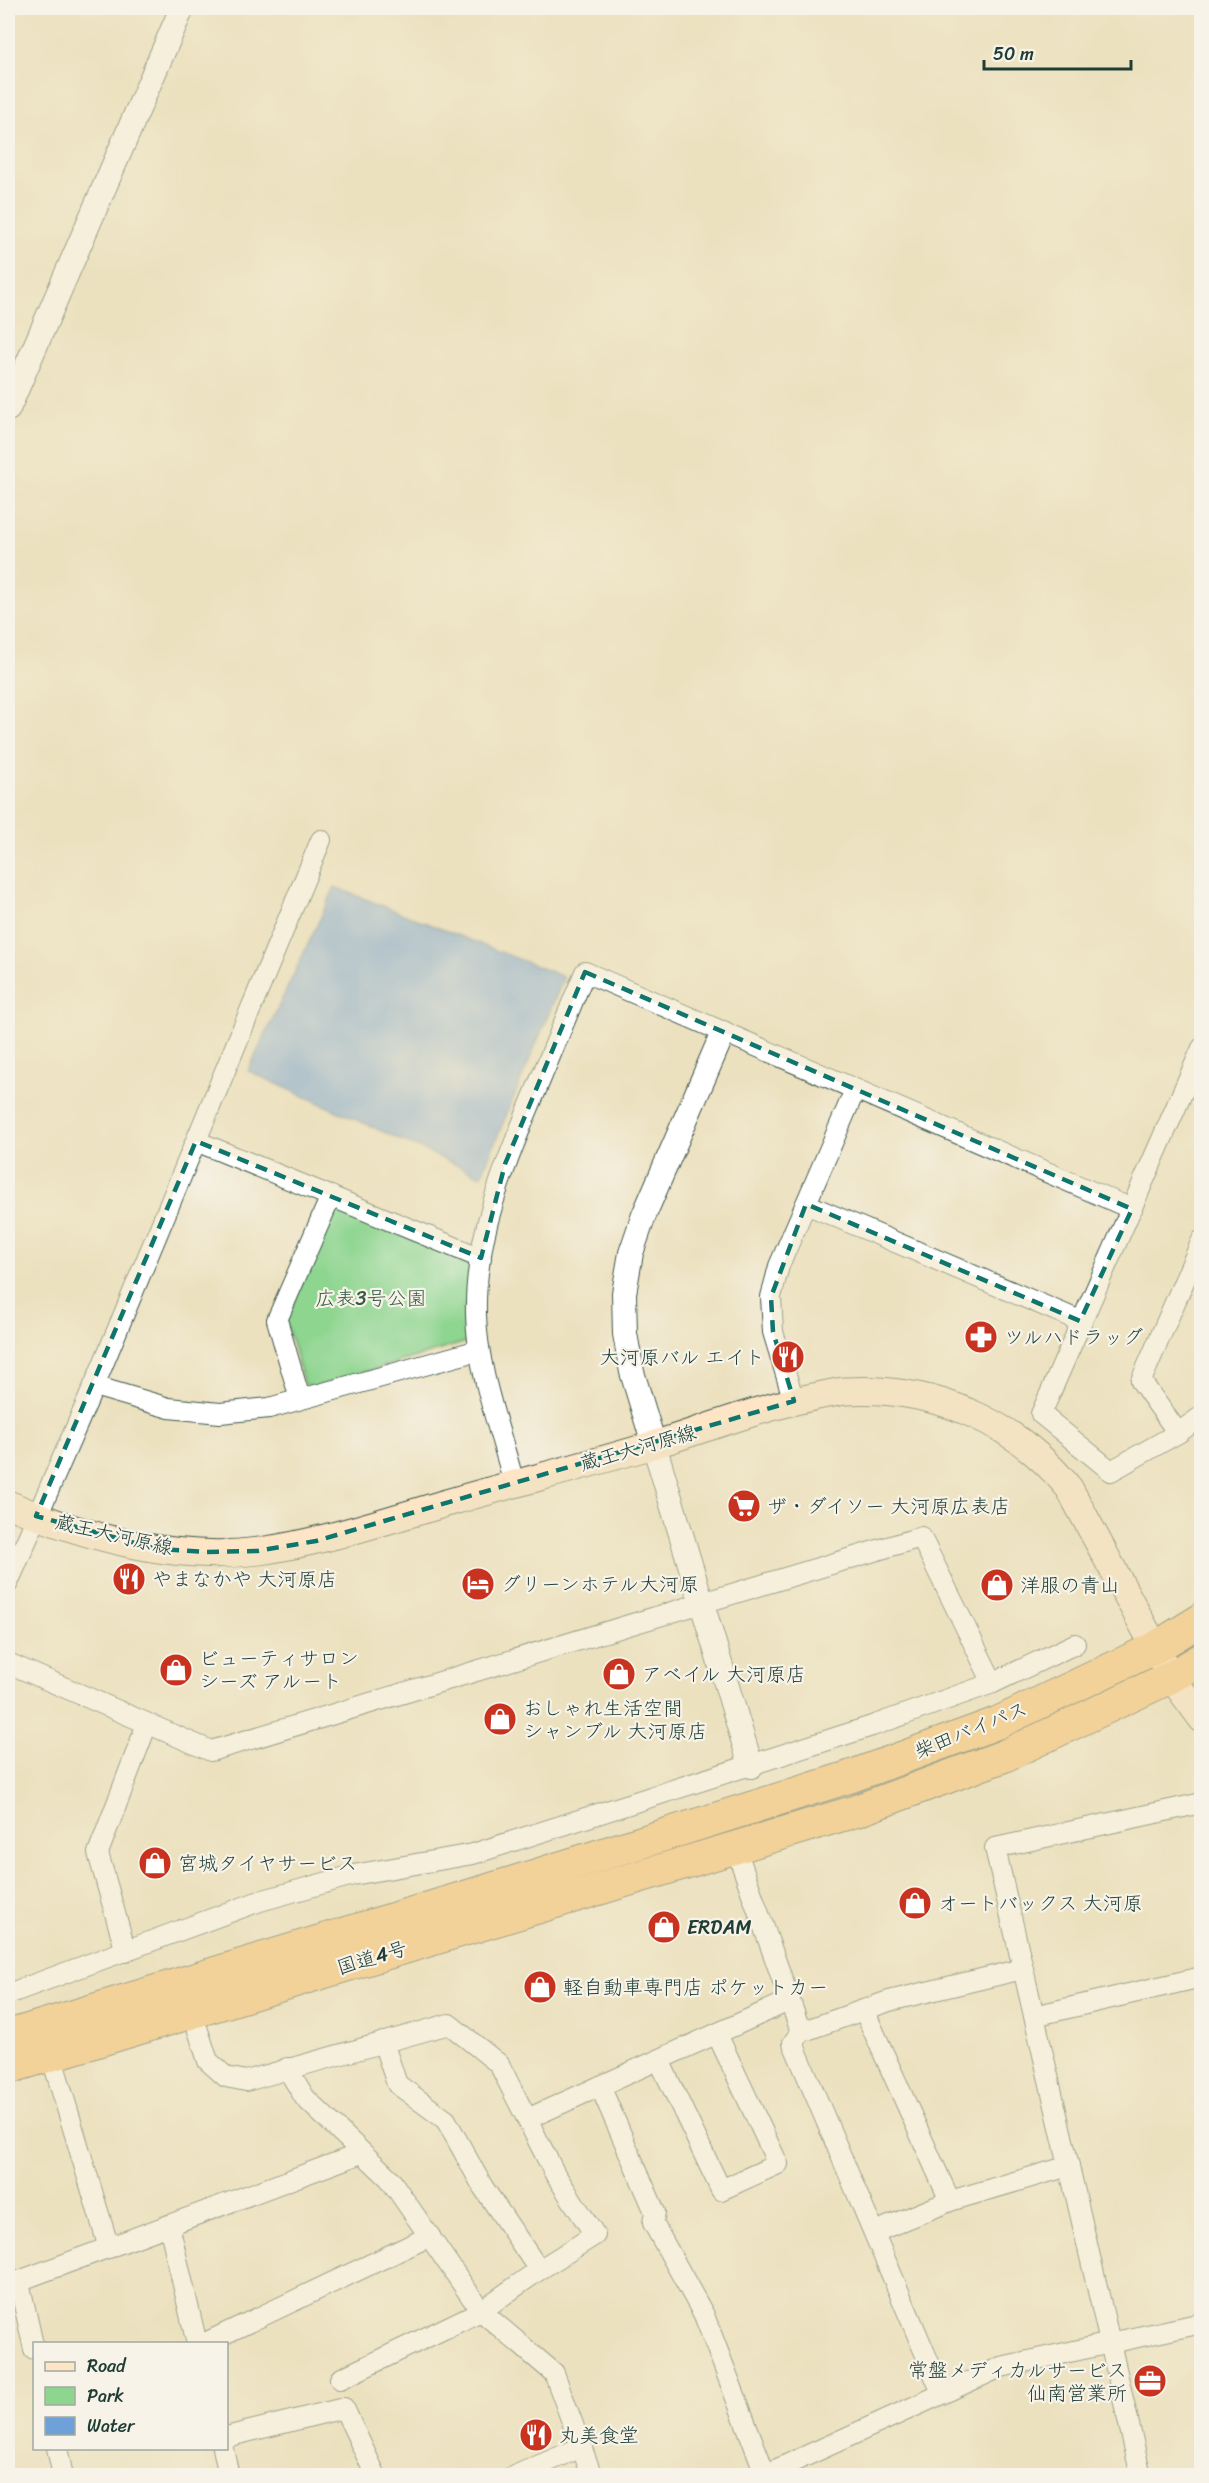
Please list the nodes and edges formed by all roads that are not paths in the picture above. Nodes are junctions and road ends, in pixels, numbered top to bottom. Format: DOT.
graph roads {
  1 [pos="182,8"];
  2 [pos="8,409"];
  3 [pos="321,840"];
  4 [pos="723,1033"];
  5 [pos="1202,1048"];
  6 [pos="855,1090"];
  7 [pos="196,1141"];
  8 [pos="331,1196"];
  9 [pos="806,1204"];
  10 [pos="1132,1209"];
  11 [pos="1202,1240"];
  12 [pos="481,1258"];
  13 [pos="1080,1322"];
  14 [pos="479,1350"];
  15 [pos="94,1386"];
  16 [pos="300,1399"];
  17 [pos="794,1401"];
  18 [pos="1202,1416"];
  19 [pos="1178,1433"];
  20 [pos="655,1444"];
  21 [pos="514,1483"];
  22 [pos="8,1504"];
  23 [pos="36,1516"];
  24 [pos="8,1583"];
  25 [pos="702,1603"];
  26 [pos="1202,1620"];
  27 [pos="1075,1644"];
  28 [pos="1155,1648"];
  29 [pos="1202,1659"];
  30 [pos="8,1663"];
  31 [pos="1171,1677"];
  32 [pos="993,1683"];
  33 [pos="1202,1719"];
  34 [pos="147,1724"];
  35 [pos="751,1766"];
  36 [pos="1202,1803"];
  37 [pos="730,1814"];
  38 [pos="736,1849"];
  39 [pos="126,1952"];
  40 [pos="1023,1969"];
  41 [pos="1202,1977"];
  42 [pos="8,1994"];
  43 [pos="789,2001"];
  44 [pos="864,2010"];
  45 [pos="192,2012"];
  46 [pos="1034,2016"];
  47 [pos="801,2032"];
  48 [pos="717,2034"];
  49 [pos="8,2036"];
  50 [pos="383,2042"];
  51 [pos="51,2055"];
  52 [pos="658,2060"];
  53 [pos="8,2068"];
  54 [pos="287,2068"];
  55 [pos="600,2086"];
  56 [pos="527,2119"];
  57 [pos="362,2152"];
  58 [pos="1069,2166"];
  59 [pos="950,2201"];
  60 [pos="169,2225"];
  61 [pos="875,2232"];
  62 [pos="430,2236"];
  63 [pos="109,2248"];
  64 [pos="539,2270"];
  65 [pos="13,2284"];
  66 [pos="482,2311"];
  67 [pos="1202,2323"];
  68 [pos="197,2342"];
  69 [pos="205,2342"];
  70 [pos="1110,2344"];
  71 [pos="33,2346"];
  72 [pos="340,2379"];
  73 [pos="942,2393"];
  74 [pos="228,2437"];
  75 [pos="582,2447"];
  76 [pos="57,2450"];
  77 [pos="223,2450"];
  78 [pos="63,2475"];
  79 [pos="229,2475"];
  80 [pos="376,2475"];
  81 [pos="514,2475"];
  82 [pos="592,2475"];
  83 [pos="764,2475"];
  84 [pos="1141,2475"];
  1 -- 2 [label="street"];
  3 -- 7 [label="street"];
  4 -- 6 [label="street"];
  4 -- 12 [label="street"];
  4 -- 20 [label="street"];
  5 -- 10 [label="street"];
  6 -- 9 [label="street"];
  6 -- 10 [label="street"];
  7 -- 8 [label="street"];
  7 -- 15 [label="street"];
  8 -- 12 [label="street"];
  8 -- 16 [label="street"];
  9 -- 13 [label="street"];
  9 -- 17 [label="street"];
  10 -- 13 [label="street"];
  11 -- 19 [label="street"];
  12 -- 14 [label="street"];
  13 -- 19 [label="street"];
  14 -- 16 [label="street"];
  14 -- 21 [label="street"];
  15 -- 16 [label="street"];
  15 -- 23 [label="street"];
  17 -- 20 [label="main road, 蔵王大河原線"];
  17 -- 28 [label="main road, 蔵王大河原線"];
  18 -- 19 [label="street"];
  20 -- 21 [label="main road, 蔵王大河原線"];
  20 -- 25 [label="street"];
  21 -- 23 [label="main road, 蔵王大河原線"];
  22 -- 23 [label="main road, 蔵王大河原線"];
  23 -- 24 [label="street"];
  25 -- 32 [label="street"];
  25 -- 34 [label="street"];
  25 -- 35 [label="street"];
  26 -- 28 [label="highway, 柴田バイパス"];
  27 -- 32 [label="street"];
  28 -- 31 [label="main road, 蔵王大河原線"];
  28 -- 37 [label="highway, 柴田バイパス"];
  29 -- 31 [label="highway, 柴田バイパス"];
  30 -- 34 [label="street"];
  31 -- 33 [label="main road, 蔵王大河原線"];
  31 -- 38 [label="highway, 柴田バイパス"];
  32 -- 35 [label="street"];
  34 -- 39 [label="street"];
  35 -- 39 [label="street"];
  36 -- 40 [label="street"];
  37 -- 49 [label="highway, 国道4号"];
  38 -- 43 [label="street"];
  38 -- 45 [label="highway, 国道4号"];
  39 -- 42 [label="street"];
  40 -- 44 [label="street"];
  40 -- 46 [label="street"];
  41 -- 46 [label="street"];
  43 -- 47 [label="street"];
  43 -- 48 [label="street"];
  44 -- 47 [label="street"];
  44 -- 59 [label="street"];
  45 -- 51 [label="highway, 国道4号"];
  45 -- 54 [label="street"];
  46 -- 58 [label="street"];
  47 -- 61 [label="street"];
  48 -- 52 [label="street"];
  48 -- 52 [label="street"];
  50 -- 54 [label="street"];
  50 -- 56 [label="street"];
  50 -- 64 [label="street"];
  51 -- 53 [label="highway, 国道4号"];
  51 -- 63 [label="street"];
  52 -- 55 [label="street"];
  54 -- 57 [label="street"];
  55 -- 56 [label="street"];
  55 -- 83 [label="street"];
  56 -- 64 [label="street"];
  57 -- 60 [label="street"];
  57 -- 62 [label="street"];
  58 -- 59 [label="street"];
  58 -- 70 [label="street"];
  59 -- 61 [label="street"];
  60 -- 63 [label="street"];
  60 -- 68 [label="street"];
  61 -- 73 [label="street"];
  62 -- 66 [label="street"];
  62 -- 69 [label="street"];
  63 -- 65 [label="street"];
  64 -- 66 [label="street"];
  65 -- 71 [label="street"];
  66 -- 72 [label="street"];
  66 -- 75 [label="street"];
  67 -- 70 [label="street"];
  70 -- 73 [label="street"];
  70 -- 84 [label="street"];
  73 -- 83 [label="street"];
  74 -- 80 [label="street"];
  75 -- 81 [label="street"];
  75 -- 82 [label="street"];
  76 -- 78 [label="street"];
  77 -- 79 [label="street"];
}
